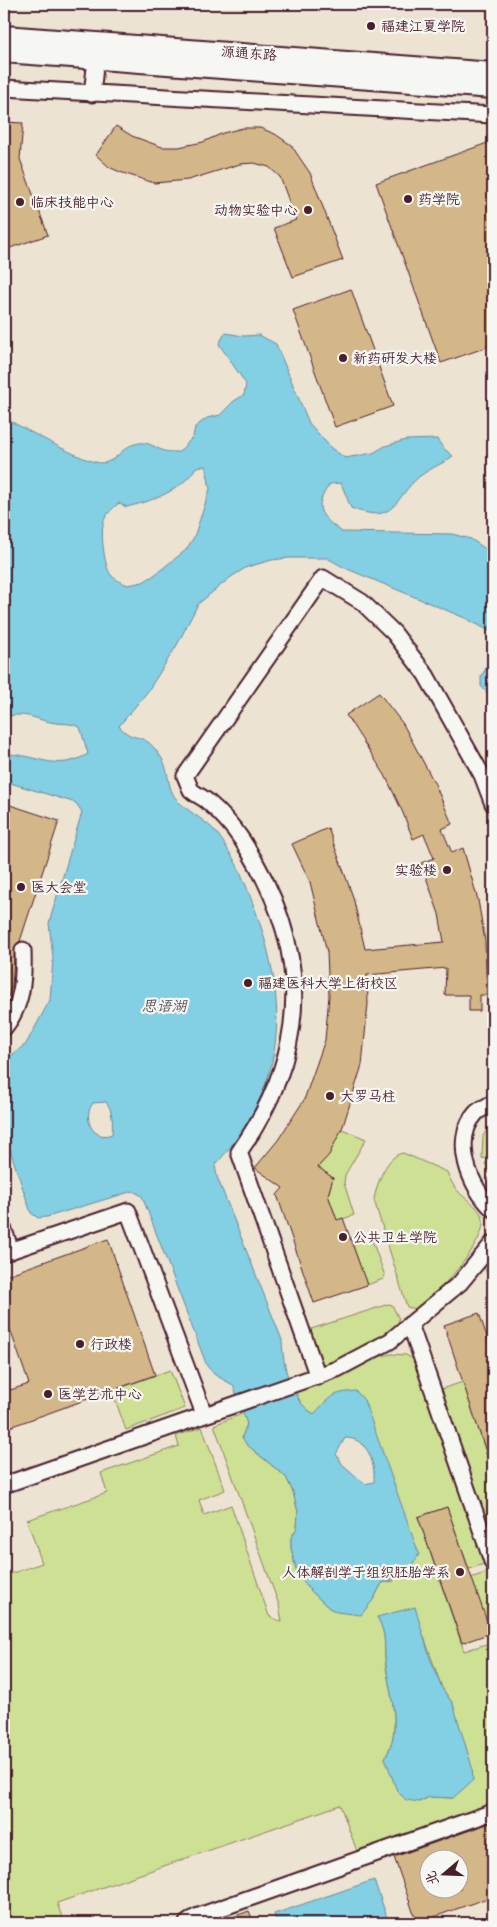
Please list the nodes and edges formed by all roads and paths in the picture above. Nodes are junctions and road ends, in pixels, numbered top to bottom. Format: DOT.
graph roads {
  1 [pos="4,36"];
  2 [pos="4,52"];
  3 [pos="96,59"];
  4 [pos="493,73"];
  5 [pos="4,88"];
  6 [pos="493,88"];
  7 [pos="92,94"];
  8 [pos="493,115"];
  9 [pos="493,804"];
  10 [pos="24,950"];
  11 [pos="4,1028"];
  12 [pos="493,1103"];
  13 [pos="493,1209"];
  14 [pos="4,1230"];
  15 [pos="493,1243"];
  16 [pos="7,1252"];
  17 [pos="410,1324"];
  18 [pos="318,1377"];
  19 [pos="204,1414"];
  20 [pos="4,1485"];
  21 [pos="493,1564"];
  22 [pos="493,1812"];
  23 [pos="187,1923"];
  1 -- 4 [label="main road, 源通东路"];
  2 -- 3 [label="main road, 源通东路"];
  3 -- 6 [label="main road, 源通东路"];
  3 -- 7 [label="street"];
  5 -- 7 [label="street"];
  7 -- 8 [label="street"];
  9 -- 18 [label="street"];
  10 -- 11 [label="street"];
  12 -- 13 [label="street"];
  14 -- 16 [label="street"];
  15 -- 17 [label="street"];
  16 -- 19 [label="street"];
  17 -- 18 [label="street"];
  17 -- 21 [label="street"];
  18 -- 19 [label="street"];
  19 -- 20 [label="street"];
  22 -- 23 [label="street"];
}
